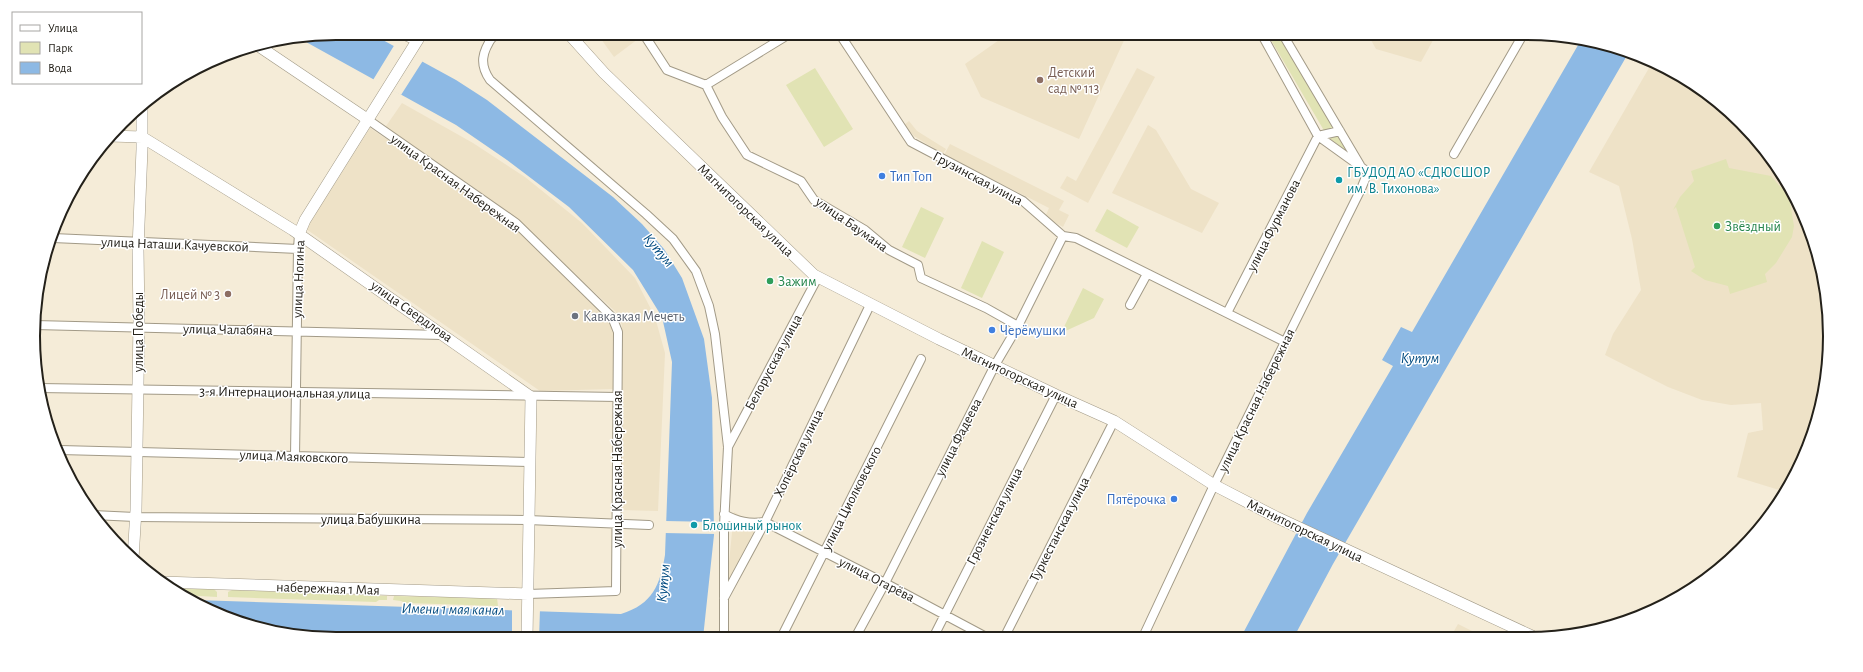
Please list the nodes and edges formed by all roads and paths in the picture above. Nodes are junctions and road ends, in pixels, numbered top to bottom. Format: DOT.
graph roads {
  1 [pos="489,40"];
  2 [pos="574,40"];
  3 [pos="648,40"];
  4 [pos="780,40"];
  5 [pos="844,40"];
  6 [pos="1266,40"];
  7 [pos="1286,40"];
  8 [pos="1520,40"];
  9 [pos="417,41"];
  10 [pos="263,49"];
  11 [pos="706,85"];
  12 [pos="142,112"];
  13 [pos="367,119"];
  14 [pos="1340,131"];
  15 [pos="118,136"];
  16 [pos="1318,136"];
  17 [pos="142,137"];
  18 [pos="1454,154"];
  19 [pos="1361,167"];
  20 [pos="299,234"];
  21 [pos="1063,236"];
  22 [pos="57,238"];
  23 [pos="138,243"];
  24 [pos="298,249"];
  25 [pos="1147,274"];
  26 [pos="818,277"];
  27 [pos="870,305"];
  28 [pos="1130,305"];
  29 [pos="1227,313"];
  30 [pos="41,325"];
  31 [pos="1018,326"];
  32 [pos="139,328"];
  33 [pos="296,330"];
  34 [pos="445,335"];
  35 [pos="1285,342"];
  36 [pos="922,359"];
  37 [pos="995,365"];
  38 [pos="45,388"];
  39 [pos="138,389"];
  40 [pos="295,392"];
  41 [pos="1056,395"];
  42 [pos="531,397"];
  43 [pos="618,397"];
  44 [pos="1114,421"];
  45 [pos="728,447"];
  46 [pos="63,450"];
  47 [pos="137,452"];
  48 [pos="295,457"];
  49 [pos="529,462"];
  50 [pos="1214,485"];
  51 [pos="724,514"];
  52 [pos="101,515"];
  53 [pos="135,517"];
  54 [pos="528,520"];
  55 [pos="764,522"];
  56 [pos="618,524"];
  57 [pos="649,525"];
  58 [pos="133,551"];
  59 [pos="823,552"];
  60 [pos="173,583"];
  61 [pos="885,583"];
  62 [pos="616,592"];
  63 [pos="527,599"];
  64 [pos="723,600"];
  65 [pos="944,614"];
  66 [pos="526,632"];
  67 [pos="724,632"];
  68 [pos="784,632"];
  69 [pos="858,632"];
  70 [pos="936,632"];
  71 [pos="977,632"];
  72 [pos="1007,632"];
  73 [pos="1145,632"];
  74 [pos="1523,632"];
  1 -- 45 [label="street"];
  2 -- 26 [label="main road, Магнитогорская улица"];
  3 -- 11 [label="street"];
  4 -- 11 [label="street"];
  5 -- 21 [label="street, Грузинская улица"];
  6 -- 16 [label="street"];
  7 -- 14 [label="street"];
  8 -- 18 [label="street"];
  9 -- 13 [label="main road, улица Ногина"];
  10 -- 13 [label="main road, улица Красная Набережная"];
  11 -- 31 [label="street, улица Баумана"];
  12 -- 17 [label="main road, улица Победы"];
  13 -- 20 [label="main road, улица Ногина"];
  13 -- 43 [label="street, улица Красная Набережная"];
  14 -- 16 [label="street"];
  14 -- 19 [label="street"];
  15 -- 17 [label="main road, улица Свердлова"];
  16 -- 19 [label="street"];
  16 -- 29 [label="street, улица Фурманова"];
  17 -- 20 [label="main road, улица Свердлова"];
  17 -- 23 [label="main road, улица Победы"];
  19 -- 35 [label="street, улица Красная Набережная"];
  20 -- 24 [label="street, улица Ногина"];
  20 -- 34 [label="main road, улица Свердлова"];
  21 -- 25 [label="street, Грузинская улица"];
  21 -- 31 [label="street, улица Фадеева"];
  22 -- 23 [label="street, улица Наташи Качуевской"];
  23 -- 24 [label="street, улица Наташи Качуевской"];
  23 -- 32 [label="main road, улица Победы"];
  24 -- 33 [label="street, улица Ногина"];
  25 -- 28 [label="street"];
  25 -- 29 [label="street, Грузинская улица"];
  26 -- 27 [label="main road, Магнитогорская улица"];
  26 -- 45 [label="street, Белорусская улица"];
  27 -- 37 [label="main road, Магнитогорская улица"];
  27 -- 55 [label="street, Хопёрская улица"];
  29 -- 35 [label="street, Грузинская улица"];
  30 -- 32 [label="street, улица Чалабяна"];
  31 -- 37 [label="street, улица Фадеева"];
  32 -- 33 [label="street, улица Чалабяна"];
  32 -- 39 [label="main road, улица Победы"];
  33 -- 34 [label="street, улица Чалабяна"];
  33 -- 40 [label="street, улица Ногина"];
  34 -- 42 [label="main road, улица Свердлова"];
  35 -- 50 [label="street, улица Красная Набережная"];
  36 -- 59 [label="street, улица Циолковского"];
  37 -- 41 [label="main road, Магнитогорская улица"];
  37 -- 61 [label="street, улица Фадеева"];
  38 -- 39 [label="street, 3-я Интернациональная улица"];
  39 -- 40 [label="street, 3-я Интернациональная улица"];
  39 -- 47 [label="main road, улица Победы"];
  40 -- 42 [label="street, 3-я Интернациональная улица"];
  40 -- 48 [label="street, улица Ногина"];
  41 -- 44 [label="main road, Магнитогорская улица"];
  41 -- 65 [label="street, Грозненская улица"];
  42 -- 43 [label="street, 3-я Интернациональная улица"];
  42 -- 49 [label="main road"];
  43 -- 56 [label="street, улица Красная Набережная"];
  44 -- 50 [label="main road, Магнитогорская улица"];
  44 -- 72 [label="street, Туркестанская улица"];
  45 -- 51 [label="street"];
  46 -- 47 [label="street, улица Маяковского"];
  47 -- 48 [label="street, улица Маяковского"];
  47 -- 53 [label="main road, улица Победы"];
  48 -- 49 [label="street, улица Маяковского"];
  49 -- 54 [label="main road"];
  50 -- 73 [label="street, улица Красная Набережная"];
  50 -- 74 [label="main road, Магнитогорская улица"];
  51 -- 55 [label="street"];
  51 -- 64 [label="street"];
  52 -- 53 [label="street, улица Бабушкина"];
  53 -- 54 [label="street, улица Бабушкина"];
  53 -- 58 [label="main road, улица Победы"];
  54 -- 56 [label="street, улица Бабушкина"];
  54 -- 63 [label="main road"];
  55 -- 59 [label="street, улица Огарёва"];
  55 -- 64 [label="street, Хопёрская улица"];
  56 -- 57 [label="street, улица Бабушкина"];
  56 -- 62 [label="street, улица Красная Набережная"];
  59 -- 61 [label="street, улица Огарёва"];
  59 -- 68 [label="street, улица Циолковского"];
  60 -- 63 [label="main road, набережная 1 Мая"];
  61 -- 65 [label="street, улица Огарёва"];
  61 -- 69 [label="street, улица Фадеева"];
  62 -- 63 [label="street, набережная 1 Мая"];
  63 -- 66 [label="main road"];
  64 -- 67 [label="street"];
  65 -- 70 [label="street, Грозненская улица"];
  65 -- 71 [label="street, улица Огарёва"];
}
